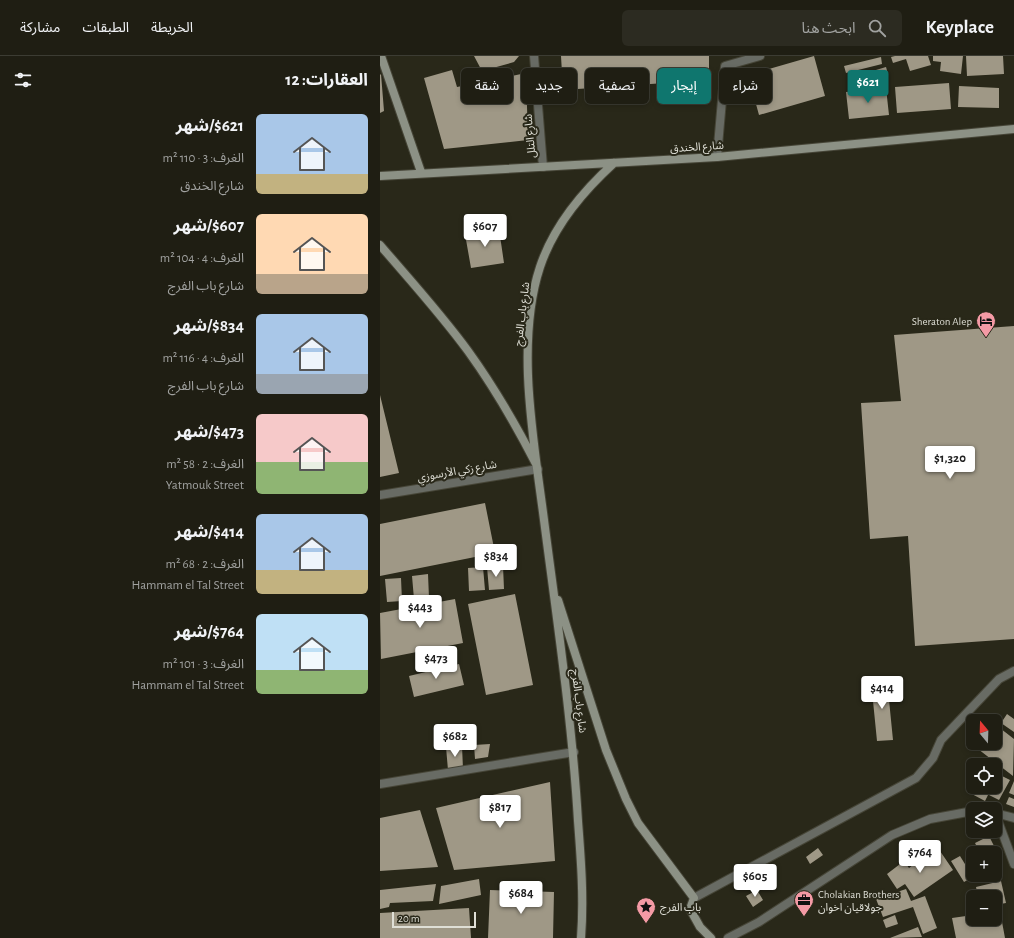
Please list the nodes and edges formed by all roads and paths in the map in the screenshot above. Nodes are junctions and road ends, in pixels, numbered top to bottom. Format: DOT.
graph roads {
  1 [pos="381,56"];
  2 [pos="534,56"];
  3 [pos="726,56"];
  4 [pos="760,56"];
  5 [pos="725,66"];
  6 [pos="1014,129"];
  7 [pos="717,157"];
  8 [pos="614,163"];
  9 [pos="543,167"];
  10 [pos="421,172"];
  11 [pos="380,176"];
  12 [pos="380,245"];
  13 [pos="538,469"];
  14 [pos="380,495"];
  15 [pos="552,580"];
  16 [pos="1014,671"];
  17 [pos="574,752"];
  18 [pos="380,784"];
  19 [pos="966,812"];
  20 [pos="1002,815"];
  21 [pos="1014,818"];
  22 [pos="1002,832"];
  23 [pos="1014,864"];
  24 [pos="694,898"];
  25 [pos="581,938"];
  26 [pos="711,938"];
  27 [pos="728,938"];
  1 -- 10 [label="main road"];
  2 -- 9 [label="street, شارع التلل"];
  3 -- 5 [label="street"];
  4 -- 5 [label="street"];
  5 -- 7 [label="street"];
  6 -- 7 [label="main road, شارع الخندق"];
  7 -- 8 [label="main road, شارع الخندق"];
  8 -- 9 [label="main road, شارع الخندق"];
  8 -- 13 [label="main road, شارع باب الفرج"];
  9 -- 10 [label="main road, شارع الخندق"];
  10 -- 11 [label="main road, شارع الخندق"];
  12 -- 13 [label="main road, شارع باب الفرج"];
  13 -- 14 [label="street, شارع زكي الأرسوزي"];
  13 -- 15 [label="main road, شارع باب الفرج"];
  15 -- 17 [label="main road, شارع باب الفرج"];
  15 -- 24 [label="main road"];
  16 -- 24 [label="street"];
  17 -- 18 [label="street"];
  17 -- 25 [label="main road, شارع باب الفرج"];
  19 -- 27 [label="street"];
  20 -- 21 [label="street"];
  22 -- 23 [label="street"];
  24 -- 26 [label="main road"];
}
